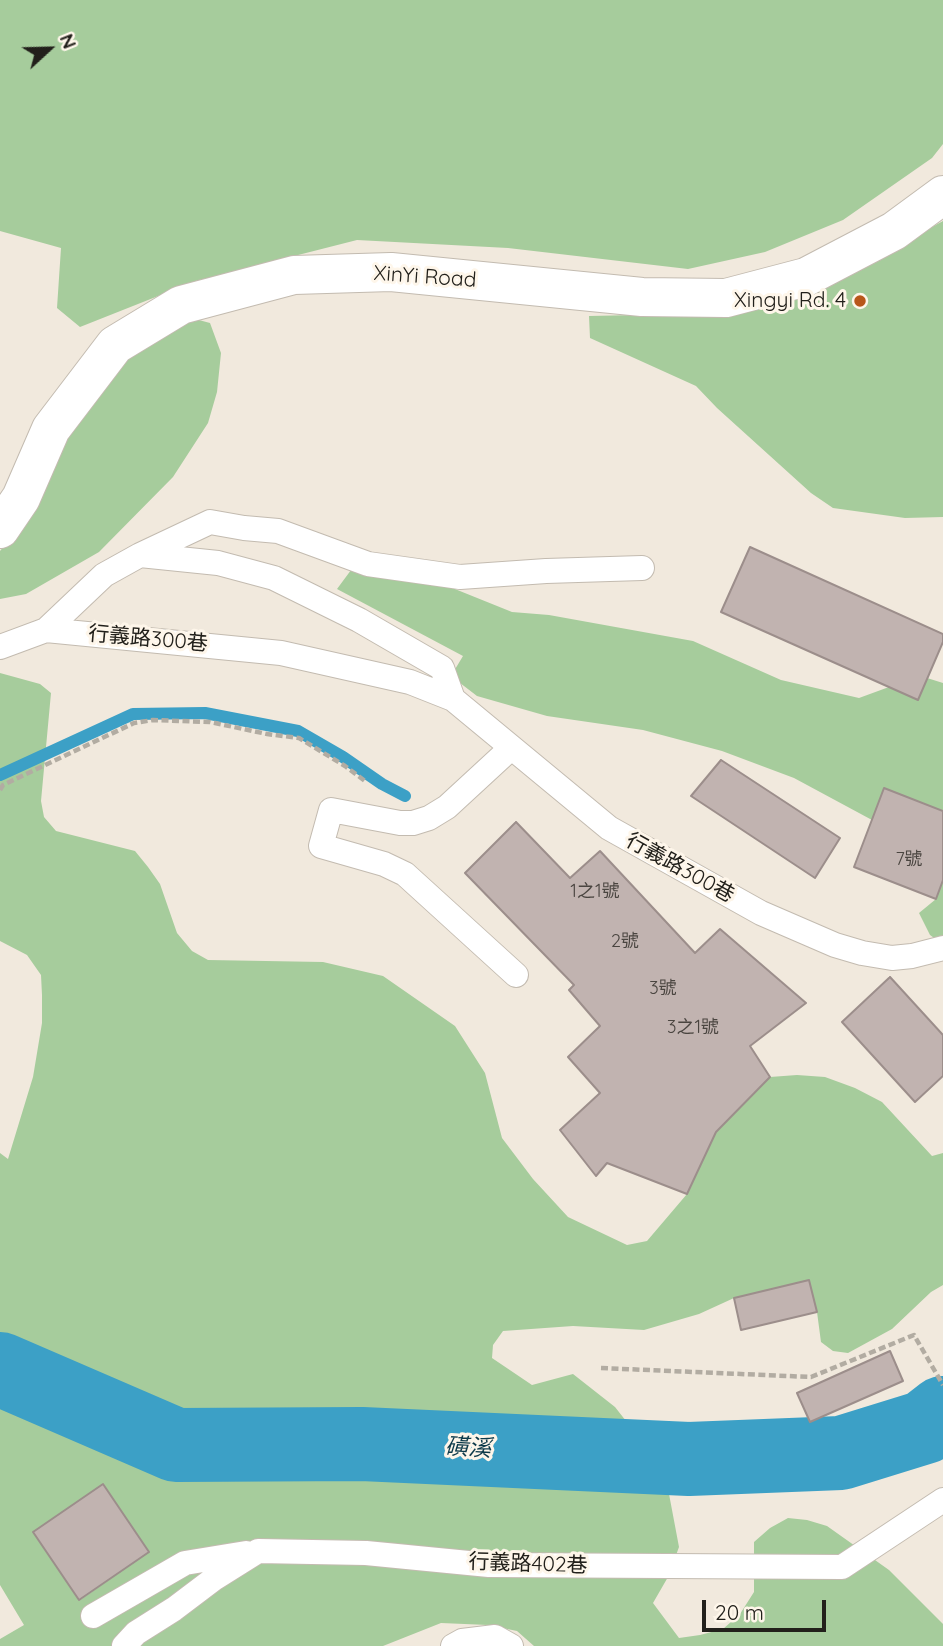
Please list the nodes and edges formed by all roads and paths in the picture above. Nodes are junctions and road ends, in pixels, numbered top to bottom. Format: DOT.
graph roads {
  1 [pos="943,195"];
  2 [pos="0,529"];
  3 [pos="140,555"];
  4 [pos="642,568"];
  5 [pos="46,630"];
  6 [pos="0,647"];
  7 [pos="453,699"];
  8 [pos="511,748"];
  9 [pos="372,786"];
  10 [pos="0,790"];
  11 [pos="943,948"];
  12 [pos="516,975"];
  13 [pos="601,1368"];
  14 [pos="943,1385"];
  15 [pos="943,1500"];
  16 [pos="257,1551"];
  17 [pos="93,1616"];
  18 [pos="124,1646"];
  19 [pos="453,1646"];
  20 [pos="511,1646"];
  1 -- 2 [label="street, XinYi Road"];
  3 -- 4 [label="lane"];
  3 -- 5 [label="lane, 行義路300巷"];
  3 -- 7 [label="lane, 行義路300巷"];
  5 -- 6 [label="lane, 行義路300巷"];
  5 -- 7 [label="lane, 行義路300巷"];
  7 -- 8 [label="lane, 行義路300巷"];
  8 -- 11 [label="lane, 行義路300巷"];
  8 -- 12 [label="lane"];
  9 -- 10 [label="path"];
  13 -- 14 [label="path"];
  15 -- 16 [label="lane, 行義路402巷"];
  16 -- 17 [label="lane, 行義路402巷"];
  16 -- 18 [label="lane"];
  19 -- 20 [label="lane"];
}
